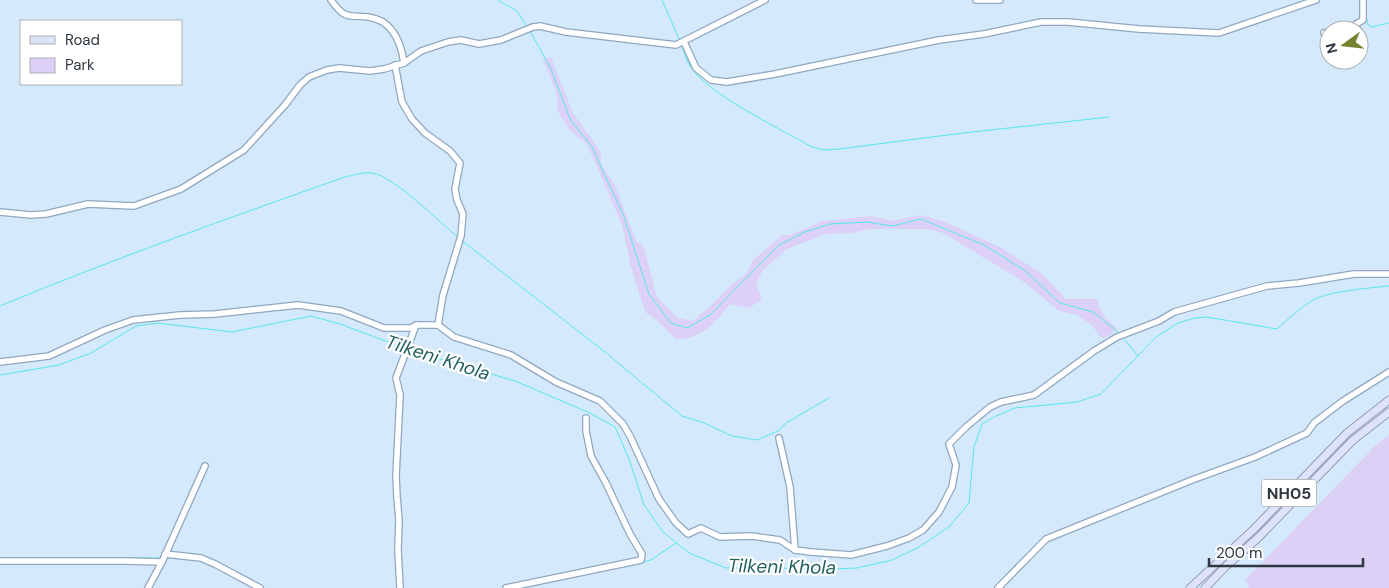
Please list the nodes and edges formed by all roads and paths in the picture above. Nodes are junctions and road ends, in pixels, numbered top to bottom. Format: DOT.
graph roads {
  1 [pos="332,0"];
  2 [pos="765,0"];
  3 [pos="976,0"];
  4 [pos="1000,0"];
  5 [pos="1316,0"];
  6 [pos="1363,0"];
  7 [pos="1363,20"];
  8 [pos="684,42"];
  9 [pos="404,63"];
  10 [pos="395,65"];
  11 [pos="0,212"];
  12 [pos="1389,274"];
  13 [pos="416,325"];
  14 [pos="438,325"];
  15 [pos="0,362"];
  16 [pos="1389,372"];
  17 [pos="1389,400"];
  18 [pos="1389,412"];
  19 [pos="586,418"];
  20 [pos="779,438"];
  21 [pos="205,466"];
  22 [pos="795,550"];
  23 [pos="164,558"];
  24 [pos="0,561"];
  25 [pos="148,588"];
  26 [pos="260,588"];
  27 [pos="400,588"];
  28 [pos="506,588"];
  29 [pos="998,588"];
  30 [pos="1190,588"];
  31 [pos="1205,588"];
  1 -- 9 [label="street"];
  2 -- 8 [label="street"];
  3 -- 4 [label="street"];
  5 -- 8 [label="street"];
  6 -- 7 [label="street"];
  8 -- 9 [label="street"];
  9 -- 10 [label="street"];
  10 -- 11 [label="street"];
  10 -- 14 [label="street"];
  12 -- 22 [label="street"];
  13 -- 14 [label="street"];
  13 -- 15 [label="street"];
  13 -- 27 [label="street"];
  14 -- 22 [label="street"];
  16 -- 29 [label="street"];
  17 -- 30 [label="main road, NH05"];
  18 -- 31 [label="main road, NH05"];
  19 -- 28 [label="street"];
  20 -- 22 [label="street"];
  21 -- 23 [label="street"];
  23 -- 24 [label="street"];
  23 -- 25 [label="street"];
  23 -- 26 [label="street"];
}
